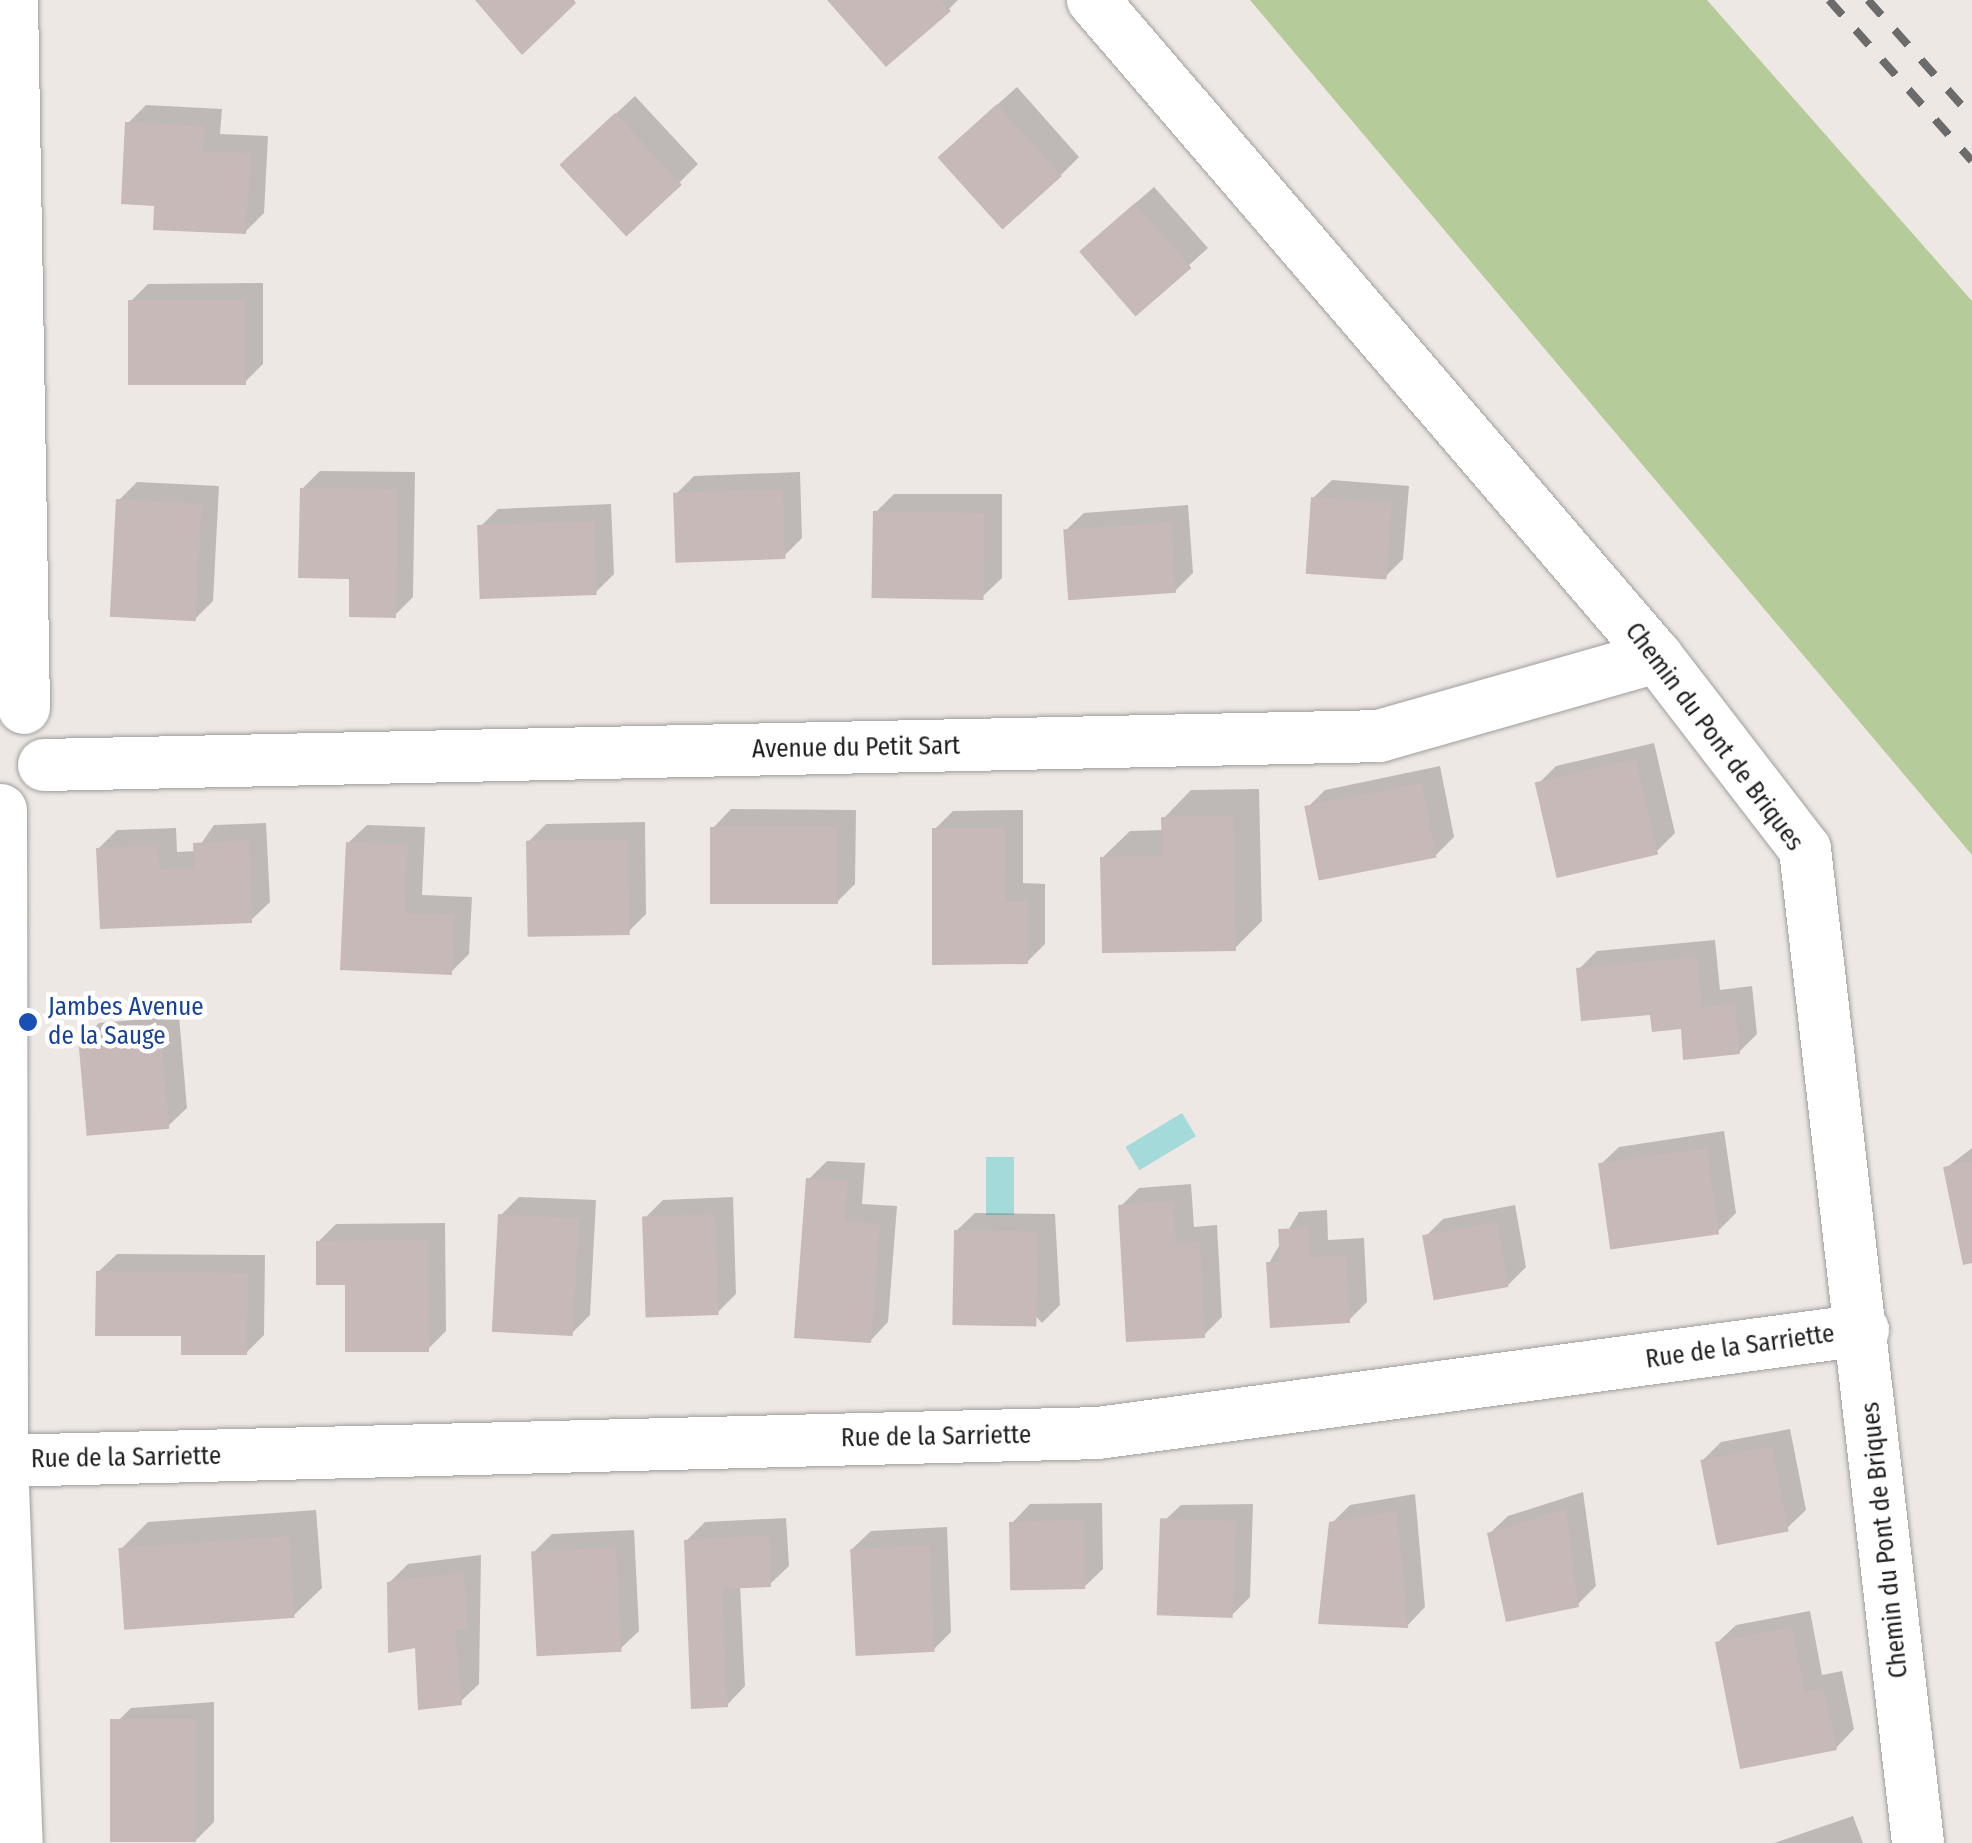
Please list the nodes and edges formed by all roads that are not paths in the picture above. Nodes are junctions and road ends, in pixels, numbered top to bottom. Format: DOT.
graph roads {
  1 [pos="12,0"];
  2 [pos="1093,0"];
  3 [pos="7,59"];
  4 [pos="1657,657"];
  5 [pos="12,704"];
  6 [pos="44,765"];
  7 [pos="0,810"];
  8 [pos="1862,1330"];
  9 [pos="2,1461"];
  10 [pos="17,1843"];
  11 [pos="1918,1843"];
  1 -- 3 [label="street"];
  2 -- 4 [label="street, Chemin du Pont de Briques"];
  3 -- 5 [label="street"];
  4 -- 6 [label="street, Avenue du Petit Sart"];
  4 -- 8 [label="street, Chemin du Pont de Briques"];
  5 -- 6 [label="street"];
  6 -- 7 [label="street"];
  7 -- 9 [label="street"];
  8 -- 9 [label="street, Rue de la Sarriette"];
  8 -- 11 [label="street, Chemin du Pont de Briques"];
  9 -- 10 [label="street"];
}
